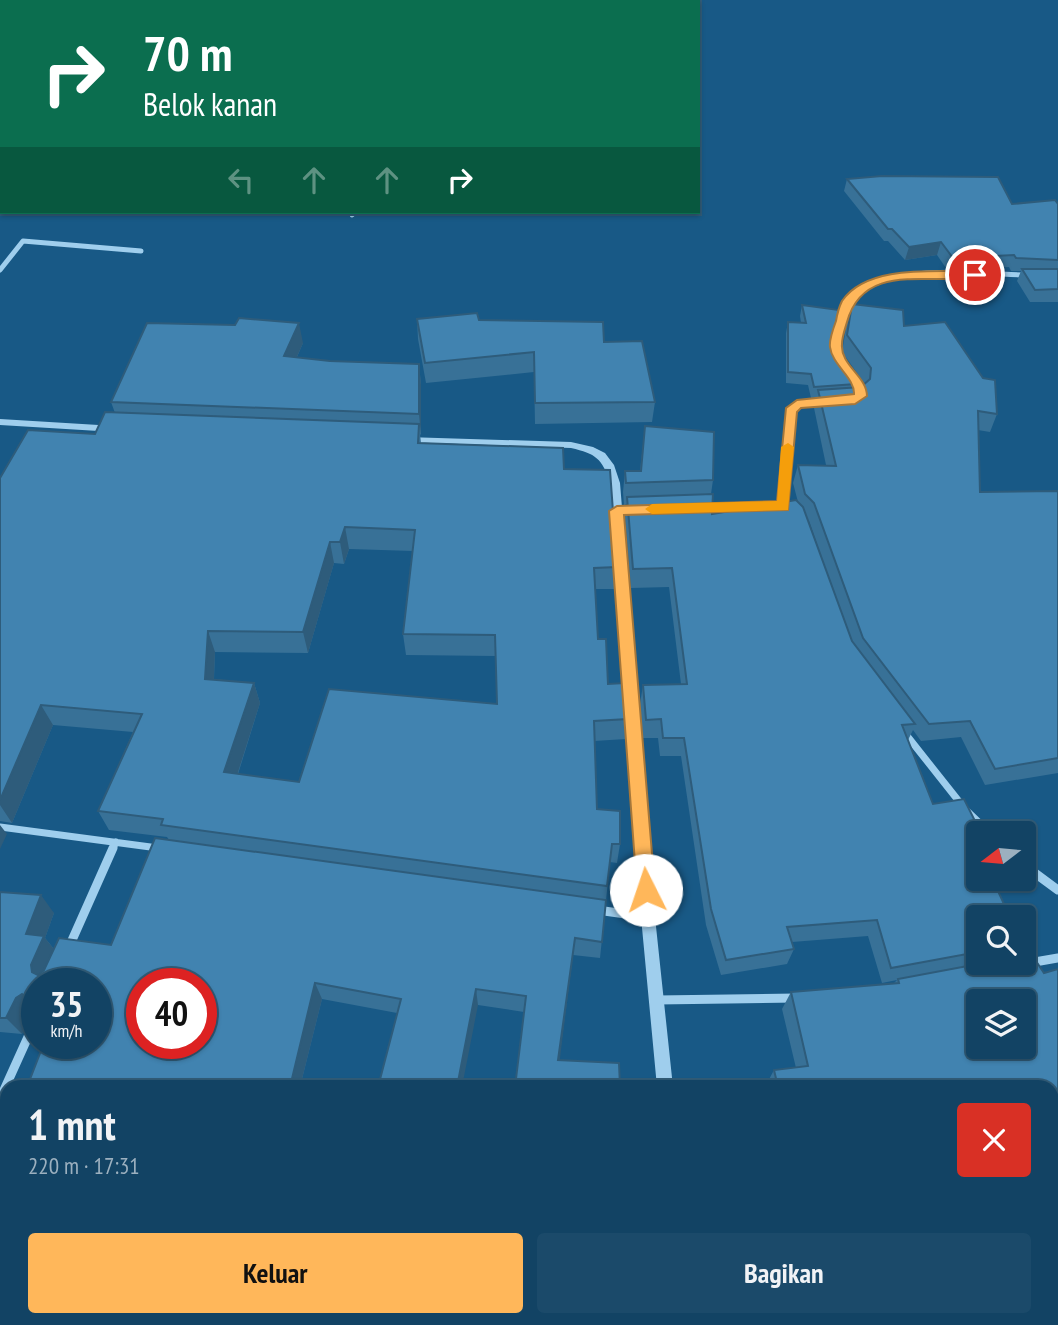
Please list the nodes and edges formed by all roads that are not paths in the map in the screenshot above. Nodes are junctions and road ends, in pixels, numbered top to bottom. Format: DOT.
graph roads {
  1 [pos="141,251"];
  2 [pos="0,270"];
  3 [pos="1030,275"];
  4 [pos="840,361"];
  5 [pos="829,400"];
  6 [pos="0,422"];
  7 [pos="127,429"];
  8 [pos="388,440"];
  9 [pos="783,507"];
  10 [pos="698,508"];
  11 [pos="630,510"];
  12 [pos="617,511"];
  13 [pos="794,513"];
  14 [pos="898,724"];
  15 [pos="978,821"];
  16 [pos="0,827"];
  17 [pos="116,842"];
  18 [pos="170,850"];
  19 [pos="1036,873"];
  20 [pos="1058,890"];
  21 [pos="593,909"];
  22 [pos="648,917"];
  23 [pos="1058,958"];
  24 [pos="63,960"];
  25 [pos="1036,962"];
  26 [pos="805,997"];
  27 [pos="657,1000"];
  28 [pos="21,1052"];
  29 [pos="9,1080"];
  30 [pos="664,1080"];
  1 -- 2 [label="street"];
  3 -- 4 [label="street"];
  5 -- 9 [label="street"];
  6 -- 7 [label="street"];
  8 -- 12 [label="street"];
  9 -- 10 [label="street"];
  9 -- 13 [label="street"];
  11 -- 12 [label="street"];
  12 -- 22 [label="street"];
  14 -- 15 [label="street"];
  16 -- 17 [label="street"];
  17 -- 18 [label="street"];
  17 -- 24 [label="street"];
  19 -- 20 [label="street"];
  21 -- 22 [label="street"];
  22 -- 27 [label="street"];
  23 -- 25 [label="street"];
  26 -- 27 [label="street"];
  27 -- 30 [label="street"];
  28 -- 29 [label="street"];
}
